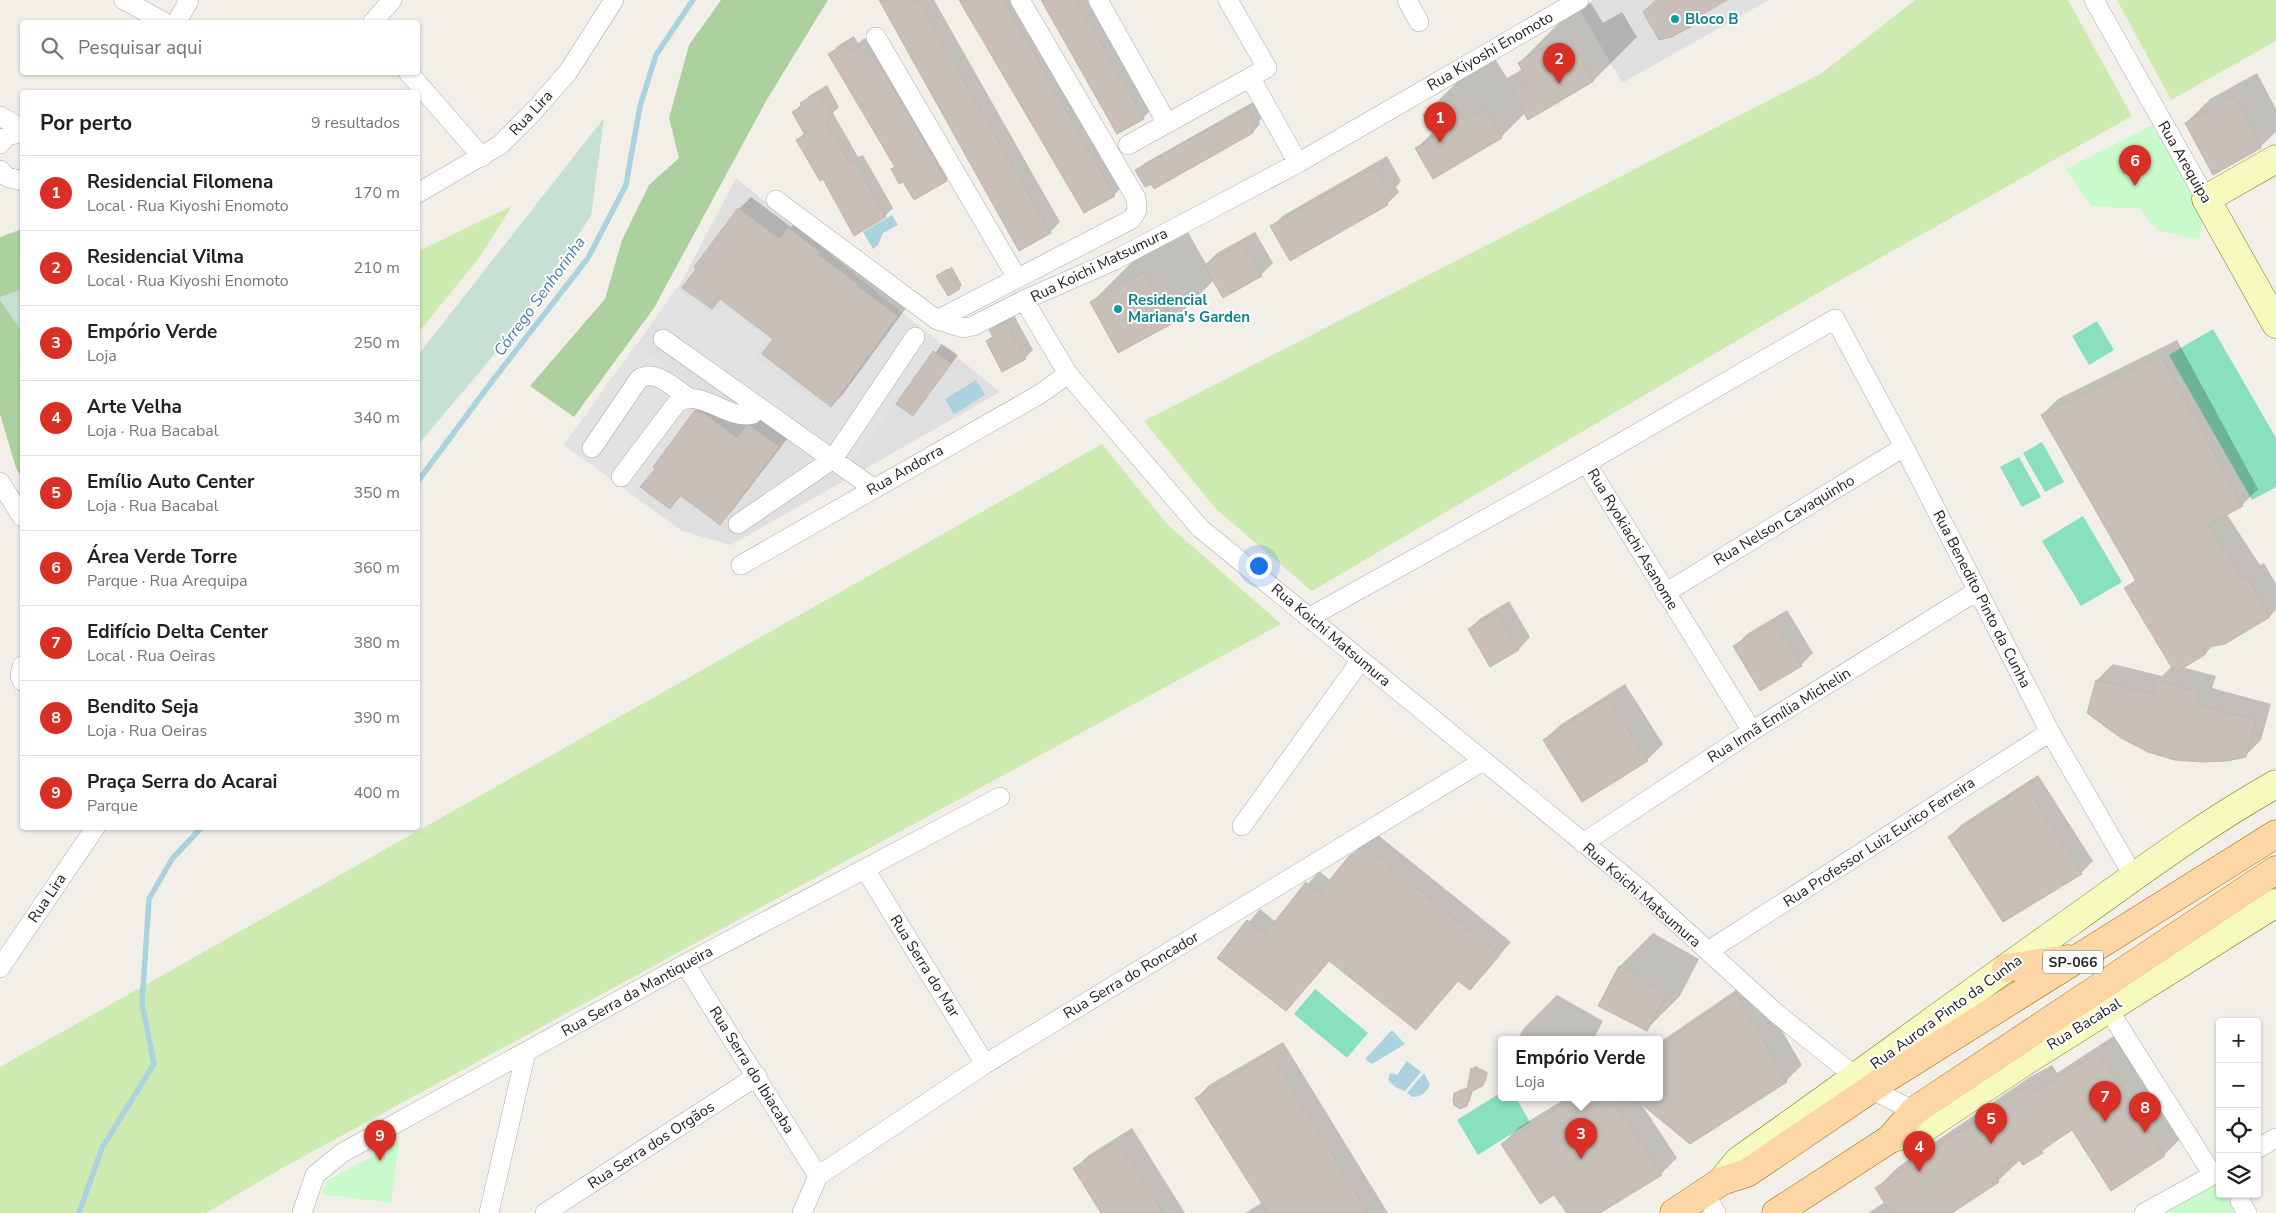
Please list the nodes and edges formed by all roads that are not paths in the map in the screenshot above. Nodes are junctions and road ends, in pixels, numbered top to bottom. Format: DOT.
graph roads {
  1 [pos="124,0"];
  2 [pos="189,0"];
  3 [pos="392,0"];
  4 [pos="614,0"];
  5 [pos="1020,0"];
  6 [pos="1098,0"];
  7 [pos="1228,0"];
  8 [pos="1406,0"];
  9 [pos="1579,0"];
  10 [pos="2094,0"];
  11 [pos="160,20"];
  12 [pos="178,20"];
  13 [pos="375,20"];
  14 [pos="1419,22"];
  15 [pos="876,37"];
  16 [pos="411,75"];
  17 [pos="1250,77"];
  18 [pos="0,116"];
  19 [pos="1167,123"];
  20 [pos="20,130"];
  21 [pos="20,132"];
  22 [pos="0,142"];
  23 [pos="1128,145"];
  24 [pos="482,157"];
  25 [pos="2276,159"];
  26 [pos="1298,163"];
  27 [pos="420,192"];
  28 [pos="2206,199"];
  29 [pos="776,200"];
  30 [pos="1017,278"];
  31 [pos="1024,300"];
  32 [pos="1835,319"];
  33 [pos="937,320"];
  34 [pos="2276,324"];
  35 [pos="915,337"];
  36 [pos="663,340"];
  37 [pos="1068,374"];
  38 [pos="688,397"];
  39 [pos="758,406"];
  40 [pos="1904,447"];
  41 [pos="592,448"];
  42 [pos="833,459"];
  43 [pos="1586,462"];
  44 [pos="621,477"];
  45 [pos="0,482"];
  46 [pos="873,488"];
  47 [pos="20,514"];
  48 [pos="738,524"];
  49 [pos="741,565"];
  50 [pos="1978,591"];
  51 [pos="1665,593"];
  52 [pos="1310,618"];
  53 [pos="1361,660"];
  54 [pos="1752,731"];
  55 [pos="2050,732"];
  56 [pos="1483,761"];
  57 [pos="2276,784"];
  58 [pos="1000,797"];
  59 [pos="1242,826"];
  60 [pos="94,830"];
  61 [pos="2276,834"];
  62 [pos="1583,843"];
  63 [pos="865,869"];
  64 [pos="2276,870"];
  65 [pos="2134,877"];
  66 [pos="2276,903"];
  67 [pos="1708,951"];
  68 [pos="2080,958"];
  69 [pos="685,964"];
  70 [pos="0,968"];
  71 [pos="2006,968"];
  72 [pos="2108,1009"];
  73 [pos="526,1052"];
  74 [pos="986,1064"];
  75 [pos="757,1076"];
  76 [pos="1858,1079"];
  77 [pos="1920,1119"];
  78 [pos="2276,1138"];
  79 [pos="2261,1147"];
  80 [pos="2216,1173"];
  81 [pos="818,1176"];
  82 [pos="1714,1196"];
  83 [pos="2240,1198"];
  84 [pos="2148,1211"];
  85 [pos="302,1213"];
  86 [pos="489,1213"];
  87 [pos="544,1213"];
  88 [pos="802,1213"];
  89 [pos="1674,1213"];
  90 [pos="1776,1213"];
  91 [pos="2247,1213"];
  1 -- 11 [label="street"];
  2 -- 12 [label="street"];
  3 -- 13 [label="street"];
  4 -- 24 [label="street, Rua Lira"];
  5 -- 30 [label="street"];
  6 -- 19 [label="street"];
  7 -- 17 [label="street"];
  8 -- 14 [label="street"];
  9 -- 26 [label="street, Rua Kiyoshi Enomoto"];
  10 -- 28 [label="street, Rua Arequipa"];
  15 -- 30 [label="street"];
  16 -- 24 [label="street"];
  17 -- 19 [label="street"];
  17 -- 26 [label="street"];
  18 -- 20 [label="street"];
  19 -- 23 [label="street"];
  21 -- 22 [label="street"];
  24 -- 27 [label="street, Rua Lira"];
  25 -- 28 [label="street"];
  26 -- 31 [label="street, Rua Koichi Matsumura"];
  28 -- 34 [label="street, Rua Arequipa"];
  29 -- 33 [label="street"];
  30 -- 33 [label="street"];
  31 -- 33 [label="street"];
  31 -- 37 [label="street, Rua Koichi Matsumura"];
  32 -- 40 [label="street, Rua Benedito Pinto da Cunha"];
  32 -- 43 [label="street, Rua Ryokiachi Asanome"];
  35 -- 42 [label="street"];
  36 -- 39 [label="street"];
  37 -- 46 [label="street, Rua Andorra"];
  37 -- 52 [label="street, Rua Koichi Matsumura"];
  38 -- 39 [label="street"];
  38 -- 41 [label="street"];
  38 -- 44 [label="street"];
  39 -- 42 [label="street"];
  40 -- 50 [label="street, Rua Benedito Pinto da Cunha"];
  40 -- 51 [label="street, Rua Nelson Cavaquinho"];
  42 -- 46 [label="street"];
  42 -- 48 [label="street"];
  43 -- 51 [label="street, Rua Ryokiachi Asanome"];
  43 -- 52 [label="street"];
  45 -- 47 [label="street"];
  46 -- 49 [label="street, Rua Andorra"];
  50 -- 54 [label="street, Rua Irmã Emília Michelin"];
  50 -- 55 [label="street, Rua Benedito Pinto da Cunha"];
  51 -- 54 [label="street, Rua Ryokiachi Asanome"];
  52 -- 53 [label="street, Rua Koichi Matsumura"];
  53 -- 56 [label="street, Rua Koichi Matsumura"];
  53 -- 59 [label="street"];
  54 -- 62 [label="street, Rua Irmã Emília Michelin"];
  55 -- 65 [label="street, Rua Benedito Pinto da Cunha"];
  55 -- 67 [label="street, Rua Professor Luiz Eurico Ferreira"];
  56 -- 62 [label="street, Rua Koichi Matsumura"];
  56 -- 74 [label="street, Rua Serra do Roncador"];
  57 -- 65 [label="street, Rua Aurora Pinto da Cunha"];
  58 -- 63 [label="street, Rua Serra da Mantiqueira"];
  60 -- 70 [label="street, Rua Lira"];
  61 -- 68 [label="main road, SP-066"];
  62 -- 67 [label="street, Rua Koichi Matsumura"];
  63 -- 69 [label="street, Rua Serra da Mantiqueira"];
  63 -- 74 [label="street, Rua Serra do Mar"];
  64 -- 77 [label="main road, SP-066"];
  65 -- 71 [label="street, Rua Aurora Pinto da Cunha"];
  66 -- 72 [label="street, Rua Bacabal"];
  67 -- 76 [label="street, Rua Koichi Matsumura"];
  68 -- 71 [label="main road"];
  68 -- 76 [label="main road, SP-066"];
  69 -- 73 [label="street, Rua Serra da Mantiqueira"];
  69 -- 75 [label="street, Rua Serra do Ibiacaba"];
  71 -- 76 [label="street, Rua Aurora Pinto da Cunha"];
  72 -- 77 [label="street, Rua Bacabal"];
  72 -- 80 [label="street"];
  73 -- 85 [label="street, Rua Serra da Mantiqueira"];
  73 -- 86 [label="street"];
  74 -- 81 [label="street, Rua Serra do Roncador"];
  75 -- 81 [label="street, Rua Serra do Ibiacaba"];
  75 -- 87 [label="street, Rua Serra dos Orgãos"];
  76 -- 77 [label="street, Rua Koichi Matsumura"];
  76 -- 82 [label="main road, SP-066"];
  77 -- 90 [label="main road, SP-066"];
  78 -- 79 [label="street"];
  80 -- 84 [label="street"];
  81 -- 88 [label="street"];
  82 -- 89 [label="main road, SP-066"];
  83 -- 91 [label="street"];
}
